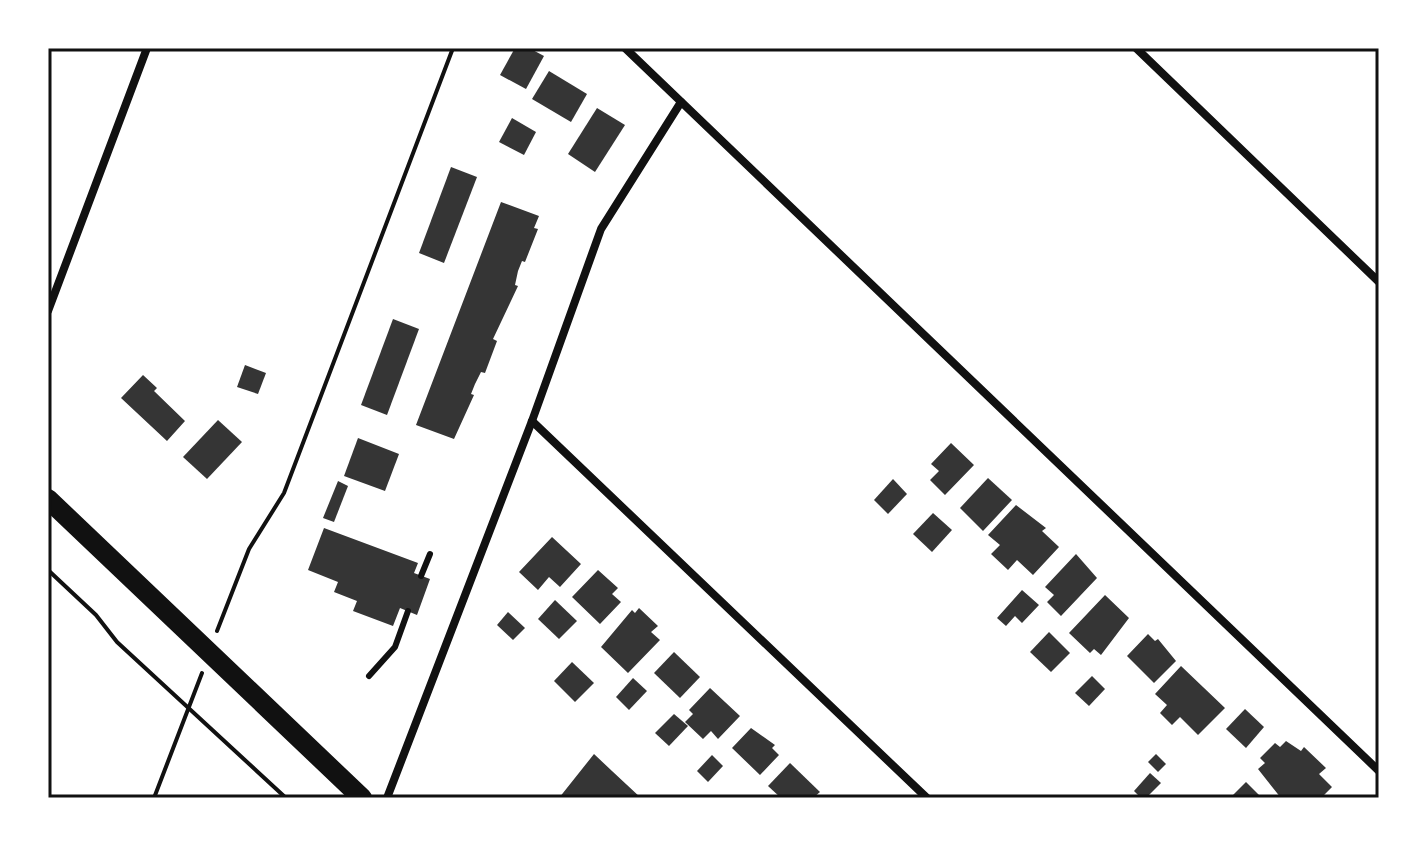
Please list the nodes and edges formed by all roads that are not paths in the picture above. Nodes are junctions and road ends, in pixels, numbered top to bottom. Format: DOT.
graph roads {
  1 [pos="147,48"];
  2 [pos="625,48"];
  3 [pos="1136,48"];
  4 [pos="681,102"];
  5 [pos="1379,282"];
  6 [pos="48,311"];
  7 [pos="532,421"];
  8 [pos="48,499"];
  9 [pos="430,554"];
  10 [pos="421,576"];
  11 [pos="408,611"];
  12 [pos="369,676"];
  13 [pos="1379,771"];
  14 [pos="362,798"];
  15 [pos="387,798"];
  16 [pos="927,798"];
  1 -- 6 [label="street"];
  2 -- 4 [label="street"];
  3 -- 5 [label="street"];
  4 -- 7 [label="street"];
  4 -- 13 [label="street"];
  7 -- 15 [label="street"];
  7 -- 16 [label="street"];
  8 -- 14 [label="main road"];
  9 -- 10 [label="lane"];
  11 -- 12 [label="lane"];
}
